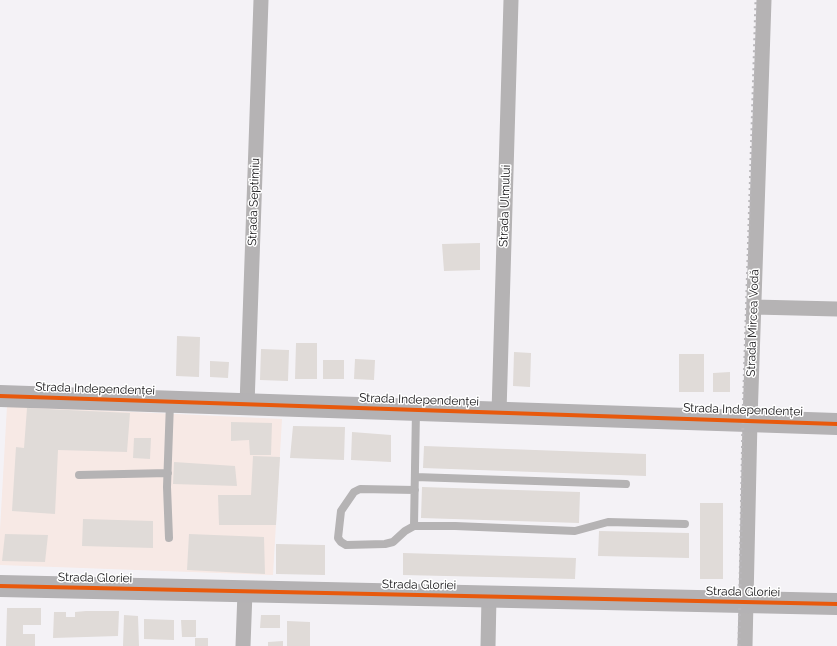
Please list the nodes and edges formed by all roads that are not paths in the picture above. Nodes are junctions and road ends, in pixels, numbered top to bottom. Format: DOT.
graph roads {
  1 [pos="261,0"];
  2 [pos="511,0"];
  3 [pos="764,0"];
  4 [pos="754,307"];
  5 [pos="837,309"];
  6 [pos="0,396"];
  7 [pos="170,402"];
  8 [pos="247,405"];
  9 [pos="416,410"];
  10 [pos="500,412"];
  11 [pos="750,420"];
  12 [pos="837,424"];
  13 [pos="168,473"];
  14 [pos="79,475"];
  15 [pos="415,477"];
  16 [pos="626,484"];
  17 [pos="414,490"];
  18 [pos="685,524"];
  19 [pos="414,526"];
  20 [pos="169,538"];
  21 [pos="0,586"];
  22 [pos="245,592"];
  23 [pos="489,597"];
  24 [pos="746,602"];
  25 [pos="837,604"];
  26 [pos="243,646"];
  27 [pos="488,646"];
  28 [pos="745,646"];
  1 -- 8 [label="street, Strada Septimiu"];
  2 -- 10 [label="street, Strada Ulmului"];
  3 -- 4 [label="street, Strada Mircea Vodă"];
  4 -- 5 [label="street"];
  4 -- 11 [label="street, Strada Mircea Vodă"];
  6 -- 7 [label="street, Strada Independenței"];
  7 -- 8 [label="street, Strada Independenței"];
  7 -- 13 [label="lane"];
  8 -- 9 [label="street, Strada Independenței"];
  9 -- 10 [label="street, Strada Independenței"];
  9 -- 15 [label="lane"];
  10 -- 11 [label="street, Strada Independenței"];
  11 -- 12 [label="street, Strada Independenței"];
  11 -- 24 [label="street, Strada Mircea Vodă"];
  13 -- 14 [label="lane"];
  13 -- 20 [label="lane"];
  15 -- 16 [label="lane"];
  15 -- 17 [label="lane"];
  17 -- 19 [label="lane"];
  17 -- 19 [label="lane"];
  18 -- 19 [label="lane"];
  21 -- 22 [label="street, Strada Gloriei"];
  22 -- 23 [label="street, Strada Gloriei"];
  22 -- 26 [label="street"];
  23 -- 24 [label="street, Strada Gloriei"];
  23 -- 27 [label="street"];
  24 -- 25 [label="street, Strada Gloriei"];
  24 -- 28 [label="street, Strada Mircea Vodă"];
}
